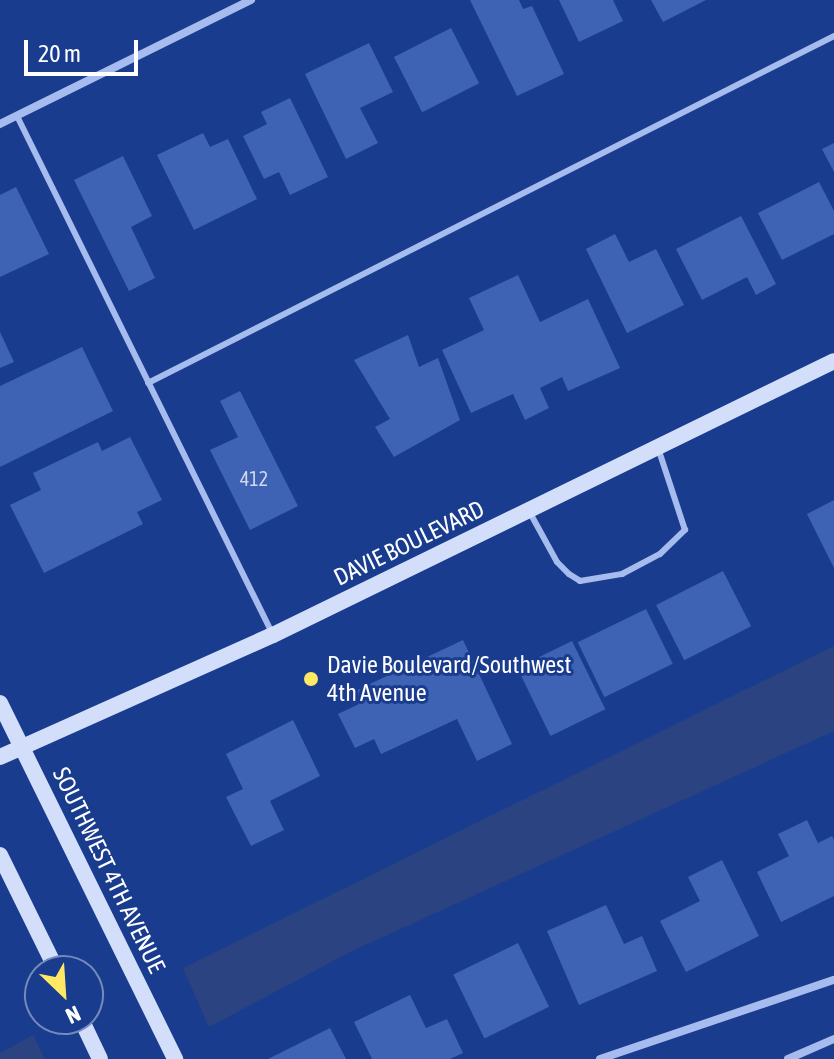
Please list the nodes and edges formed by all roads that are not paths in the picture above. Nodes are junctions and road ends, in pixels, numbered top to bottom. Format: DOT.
graph roads {
  1 [pos="251,0"];
  2 [pos="834,36"];
  3 [pos="17,116"];
  4 [pos="0,124"];
  5 [pos="834,361"];
  6 [pos="148,383"];
  7 [pos="658,448"];
  8 [pos="529,511"];
  9 [pos="273,635"];
  10 [pos="0,703"];
  11 [pos="22,748"];
  12 [pos="0,757"];
  13 [pos="0,855"];
  14 [pos="49,955"];
  15 [pos="834,980"];
  16 [pos="89,1035"];
  17 [pos="834,1039"];
  18 [pos="100,1059"];
  19 [pos="175,1059"];
  20 [pos="600,1059"];
  21 [pos="788,1059"];
  1 -- 3 [label="street"];
  2 -- 6 [label="lane"];
  3 -- 4 [label="street"];
  3 -- 6 [label="lane"];
  5 -- 7 [label="main road, DAVIE BOULEVARD"];
  6 -- 9 [label="lane"];
  7 -- 8 [label="main road, DAVIE BOULEVARD"];
  7 -- 8 [label="lane"];
  8 -- 9 [label="main road, DAVIE BOULEVARD"];
  9 -- 11 [label="main road, DAVIE BOULEVARD"];
  10 -- 11 [label="main road, SOUTHWEST 4TH AVENUE"];
  11 -- 12 [label="main road, DAVIE BOULEVARD"];
  11 -- 19 [label="main road, SOUTHWEST 4TH AVENUE"];
  13 -- 14 [label="main road"];
  15 -- 20 [label="street"];
  16 -- 18 [label="main road"];
  17 -- 21 [label="street"];
}
